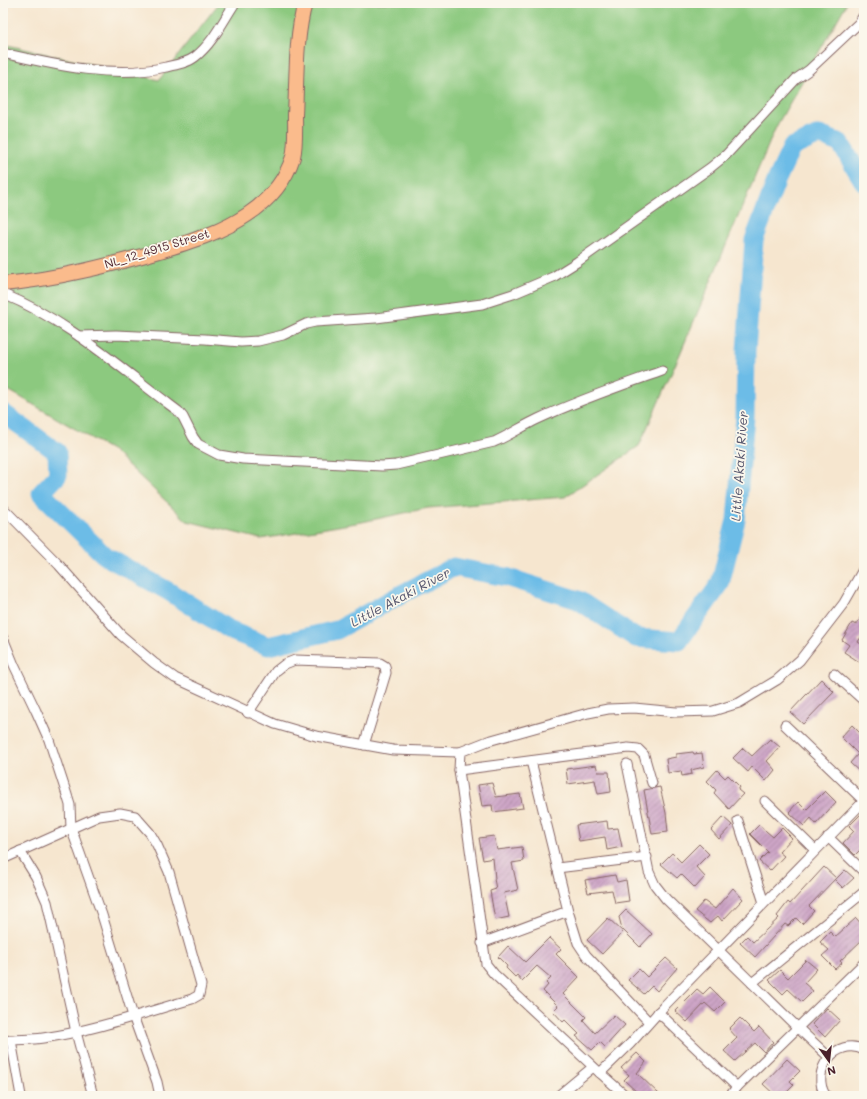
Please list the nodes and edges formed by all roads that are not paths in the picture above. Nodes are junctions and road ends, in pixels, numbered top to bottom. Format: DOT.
graph roads {
  1 [pos="235,3"];
  2 [pos="299,3"];
  3 [pos="305,3"];
  4 [pos="864,15"];
  5 [pos="3,53"];
  6 [pos="3,278"];
  7 [pos="3,284"];
  8 [pos="3,294"];
  9 [pos="79,336"];
  10 [pos="662,371"];
  11 [pos="3,508"];
  12 [pos="864,568"];
  13 [pos="3,638"];
  14 [pos="834,674"];
  15 [pos="864,701"];
  16 [pos="248,713"];
  17 [pos="785,725"];
  18 [pos="364,745"];
  19 [pos="460,752"];
  20 [pos="531,761"];
  21 [pos="627,764"];
  22 [pos="459,770"];
  23 [pos="652,783"];
  24 [pos="766,801"];
  25 [pos="864,801"];
  26 [pos="738,821"];
  27 [pos="71,828"];
  28 [pos="828,837"];
  29 [pos="815,850"];
  30 [pos="20,851"];
  31 [pos="647,857"];
  32 [pos="3,859"];
  33 [pos="557,868"];
  34 [pos="864,872"];
  35 [pos="864,892"];
  36 [pos="764,903"];
  37 [pos="568,911"];
  38 [pos="482,943"];
  39 [pos="719,950"];
  40 [pos="864,962"];
  41 [pos="752,983"];
  42 [pos="658,1012"];
  43 [pos="133,1016"];
  44 [pos="649,1022"];
  45 [pos="798,1028"];
  46 [pos="76,1032"];
  47 [pos="7,1041"];
  48 [pos="864,1050"];
  49 [pos="829,1057"];
  50 [pos="593,1067"];
  51 [pos="600,1073"];
  52 [pos="737,1087"];
  53 [pos="21,1096"];
  54 [pos="93,1096"];
  55 [pos="160,1096"];
  56 [pos="558,1096"];
  57 [pos="626,1096"];
  58 [pos="730,1096"];
  59 [pos="826,1096"];
  1 -- 5 [label="street"];
  2 -- 6 [label="main road, NL_12_4915 Street"];
  3 -- 7 [label="main road, NL_12_4915 Street"];
  4 -- 9 [label="street"];
  8 -- 9 [label="street"];
  9 -- 10 [label="street"];
  11 -- 16 [label="street"];
  12 -- 19 [label="street"];
  13 -- 27 [label="street"];
  14 -- 15 [label="street"];
  16 -- 18 [label="street"];
  16 -- 18 [label="street"];
  17 -- 25 [label="street"];
  18 -- 19 [label="street"];
  19 -- 22 [label="street"];
  20 -- 22 [label="street"];
  20 -- 23 [label="street"];
  20 -- 33 [label="street"];
  21 -- 31 [label="street"];
  22 -- 38 [label="street"];
  24 -- 29 [label="street"];
  25 -- 28 [label="street"];
  26 -- 36 [label="street"];
  27 -- 30 [label="street"];
  27 -- 43 [label="street"];
  27 -- 43 [label="street"];
  28 -- 29 [label="street"];
  28 -- 34 [label="street"];
  29 -- 36 [label="street"];
  30 -- 32 [label="street"];
  30 -- 46 [label="street"];
  31 -- 33 [label="street"];
  31 -- 39 [label="street"];
  33 -- 37 [label="street"];
  35 -- 41 [label="street"];
  36 -- 39 [label="street"];
  37 -- 38 [label="street"];
  37 -- 44 [label="street"];
  38 -- 50 [label="street"];
  39 -- 41 [label="street"];
  39 -- 42 [label="street"];
  40 -- 45 [label="street"];
  41 -- 45 [label="street"];
  42 -- 44 [label="street"];
  42 -- 52 [label="street"];
  43 -- 46 [label="street"];
  43 -- 55 [label="street"];
  44 -- 51 [label="street"];
  45 -- 49 [label="street"];
  45 -- 52 [label="street"];
  46 -- 47 [label="street"];
  46 -- 54 [label="street"];
  47 -- 53 [label="street"];
  48 -- 49 [label="street"];
  49 -- 59 [label="street"];
  50 -- 51 [label="street"];
  50 -- 56 [label="street"];
  51 -- 57 [label="street"];
  52 -- 58 [label="street"];
}
